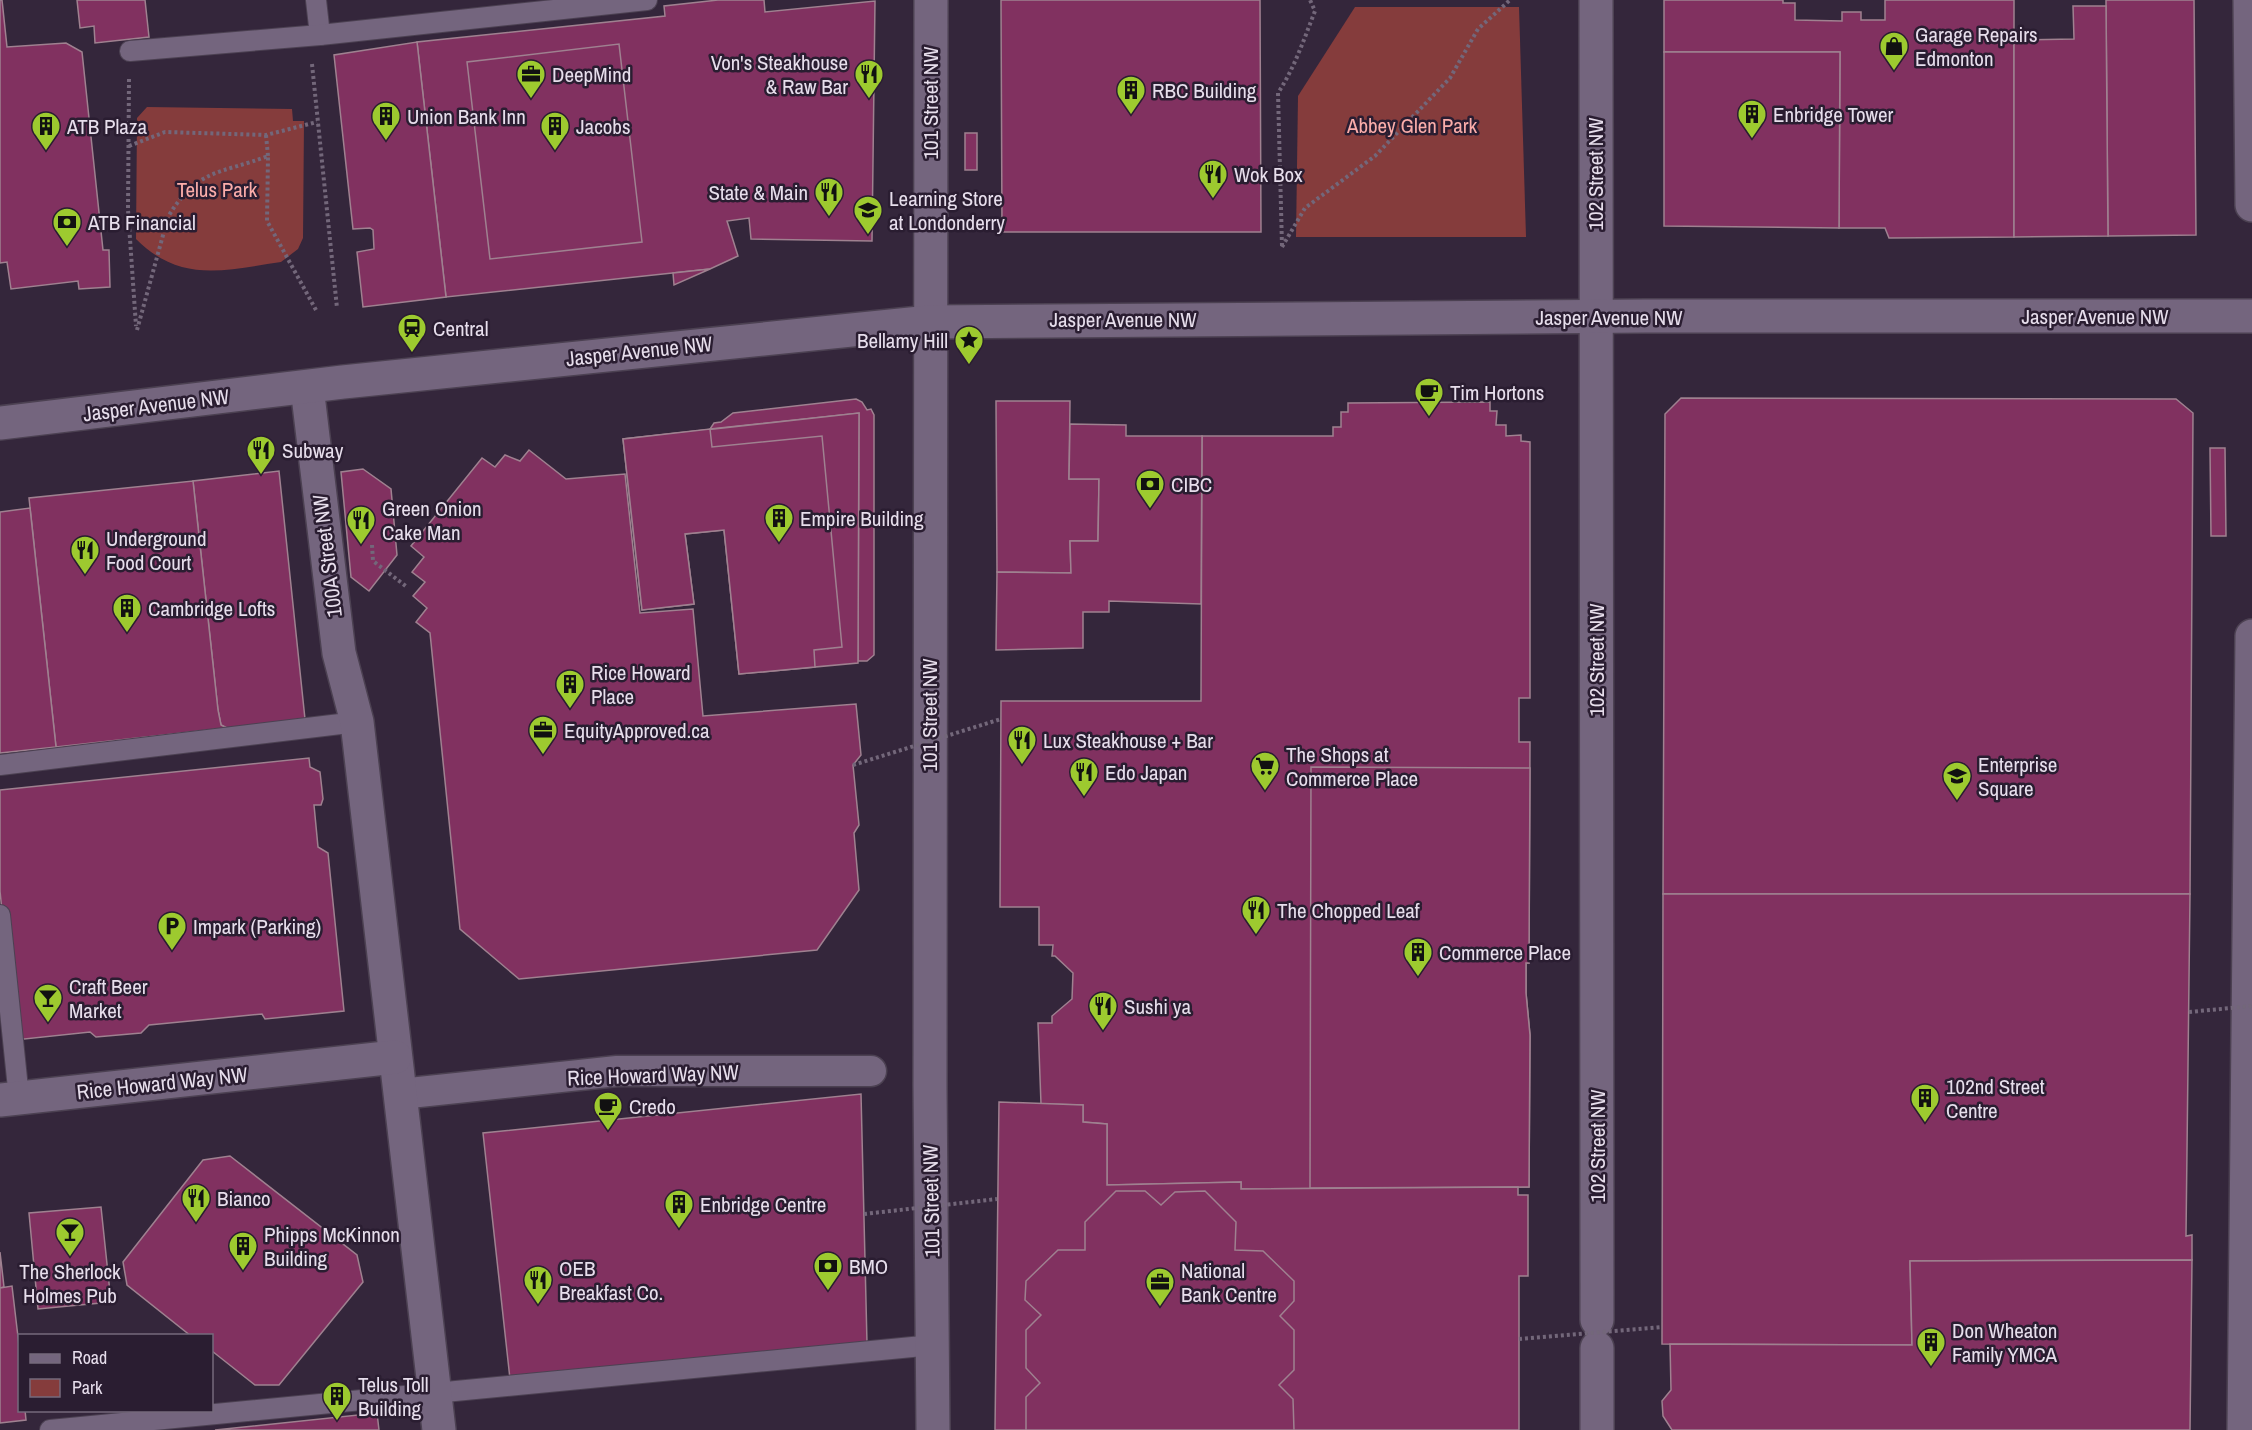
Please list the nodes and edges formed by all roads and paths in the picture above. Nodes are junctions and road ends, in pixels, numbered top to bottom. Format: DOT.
graph roads {
  1 [pos="316,0"];
  2 [pos="647,0"];
  3 [pos="931,0"];
  4 [pos="1310,0"];
  5 [pos="1510,0"];
  6 [pos="1596,0"];
  7 [pos="2250,0"];
  8 [pos="320,35"];
  9 [pos="130,51"];
  10 [pos="317,122"];
  11 [pos="266,135"];
  12 [pos="129,146"];
  13 [pos="268,156"];
  14 [pos="2252,205"];
  15 [pos="337,308"];
  16 [pos="316,310"];
  17 [pos="2252,316"];
  18 [pos="1595,317"];
  19 [pos="930,322"];
  20 [pos="307,387"];
  21 [pos="0,423"];
  22 [pos="372,545"];
  23 [pos="406,587"];
  24 [pos="2252,636"];
  25 [pos="1001,719"];
  26 [pos="357,722"];
  27 [pos="0,765"];
  28 [pos="853,765"];
  29 [pos="0,915"];
  30 [pos="2252,1006"];
  31 [pos="2190,1012"];
  32 [pos="395,1057"];
  33 [pos="871,1071"];
  34 [pos="400,1094"];
  35 [pos="10,1099"];
  36 [pos="997,1199"];
  37 [pos="864,1214"];
  38 [pos="1662,1327"];
  39 [pos="1519,1339"];
  40 [pos="933,1345"];
  41 [pos="434,1393"];
  42 [pos="50,1430"];
  43 [pos="439,1430"];
  44 [pos="933,1430"];
  45 [pos="1597,1430"];
  46 [pos="2244,1430"];
  1 -- 8 [label="lane"];
  2 -- 8 [label="lane"];
  3 -- 19 [label="street, 101 Street NW"];
  4 -- 5 [label="path"];
  6 -- 18 [label="street, 102 Street NW"];
  7 -- 14 [label="street"];
  8 -- 9 [label="lane"];
  8 -- 10 [label="path"];
  9 -- 12 [label="path"];
  10 -- 11 [label="path"];
  10 -- 15 [label="path"];
  11 -- 12 [label="path"];
  11 -- 13 [label="path"];
  12 -- 13 [label="path"];
  13 -- 16 [label="path"];
  17 -- 18 [label="street, Jasper Avenue NW"];
  18 -- 19 [label="street, Jasper Avenue NW"];
  18 -- 45 [label="street, 102 Street NW"];
  19 -- 20 [label="street, Jasper Avenue NW"];
  19 -- 40 [label="street, 101 Street NW"];
  20 -- 21 [label="street, Jasper Avenue NW"];
  20 -- 26 [label="street, 100A Street NW"];
  22 -- 23 [label="path"];
  24 -- 46 [label="street"];
  25 -- 28 [label="path, bridge"];
  26 -- 27 [label="lane"];
  26 -- 32 [label="street"];
  29 -- 35 [label="lane"];
  30 -- 31 [label="path, bridge"];
  32 -- 34 [label="street"];
  32 -- 35 [label="street, Rice Howard Way NW"];
  33 -- 34 [label="street, Rice Howard Way NW"];
  34 -- 41 [label="street"];
  36 -- 37 [label="path, bridge"];
  38 -- 39 [label="path, bridge"];
  40 -- 41 [label="lane"];
  40 -- 44 [label="street, 101 Street NW"];
  41 -- 42 [label="lane"];
  41 -- 43 [label="street"];
}
